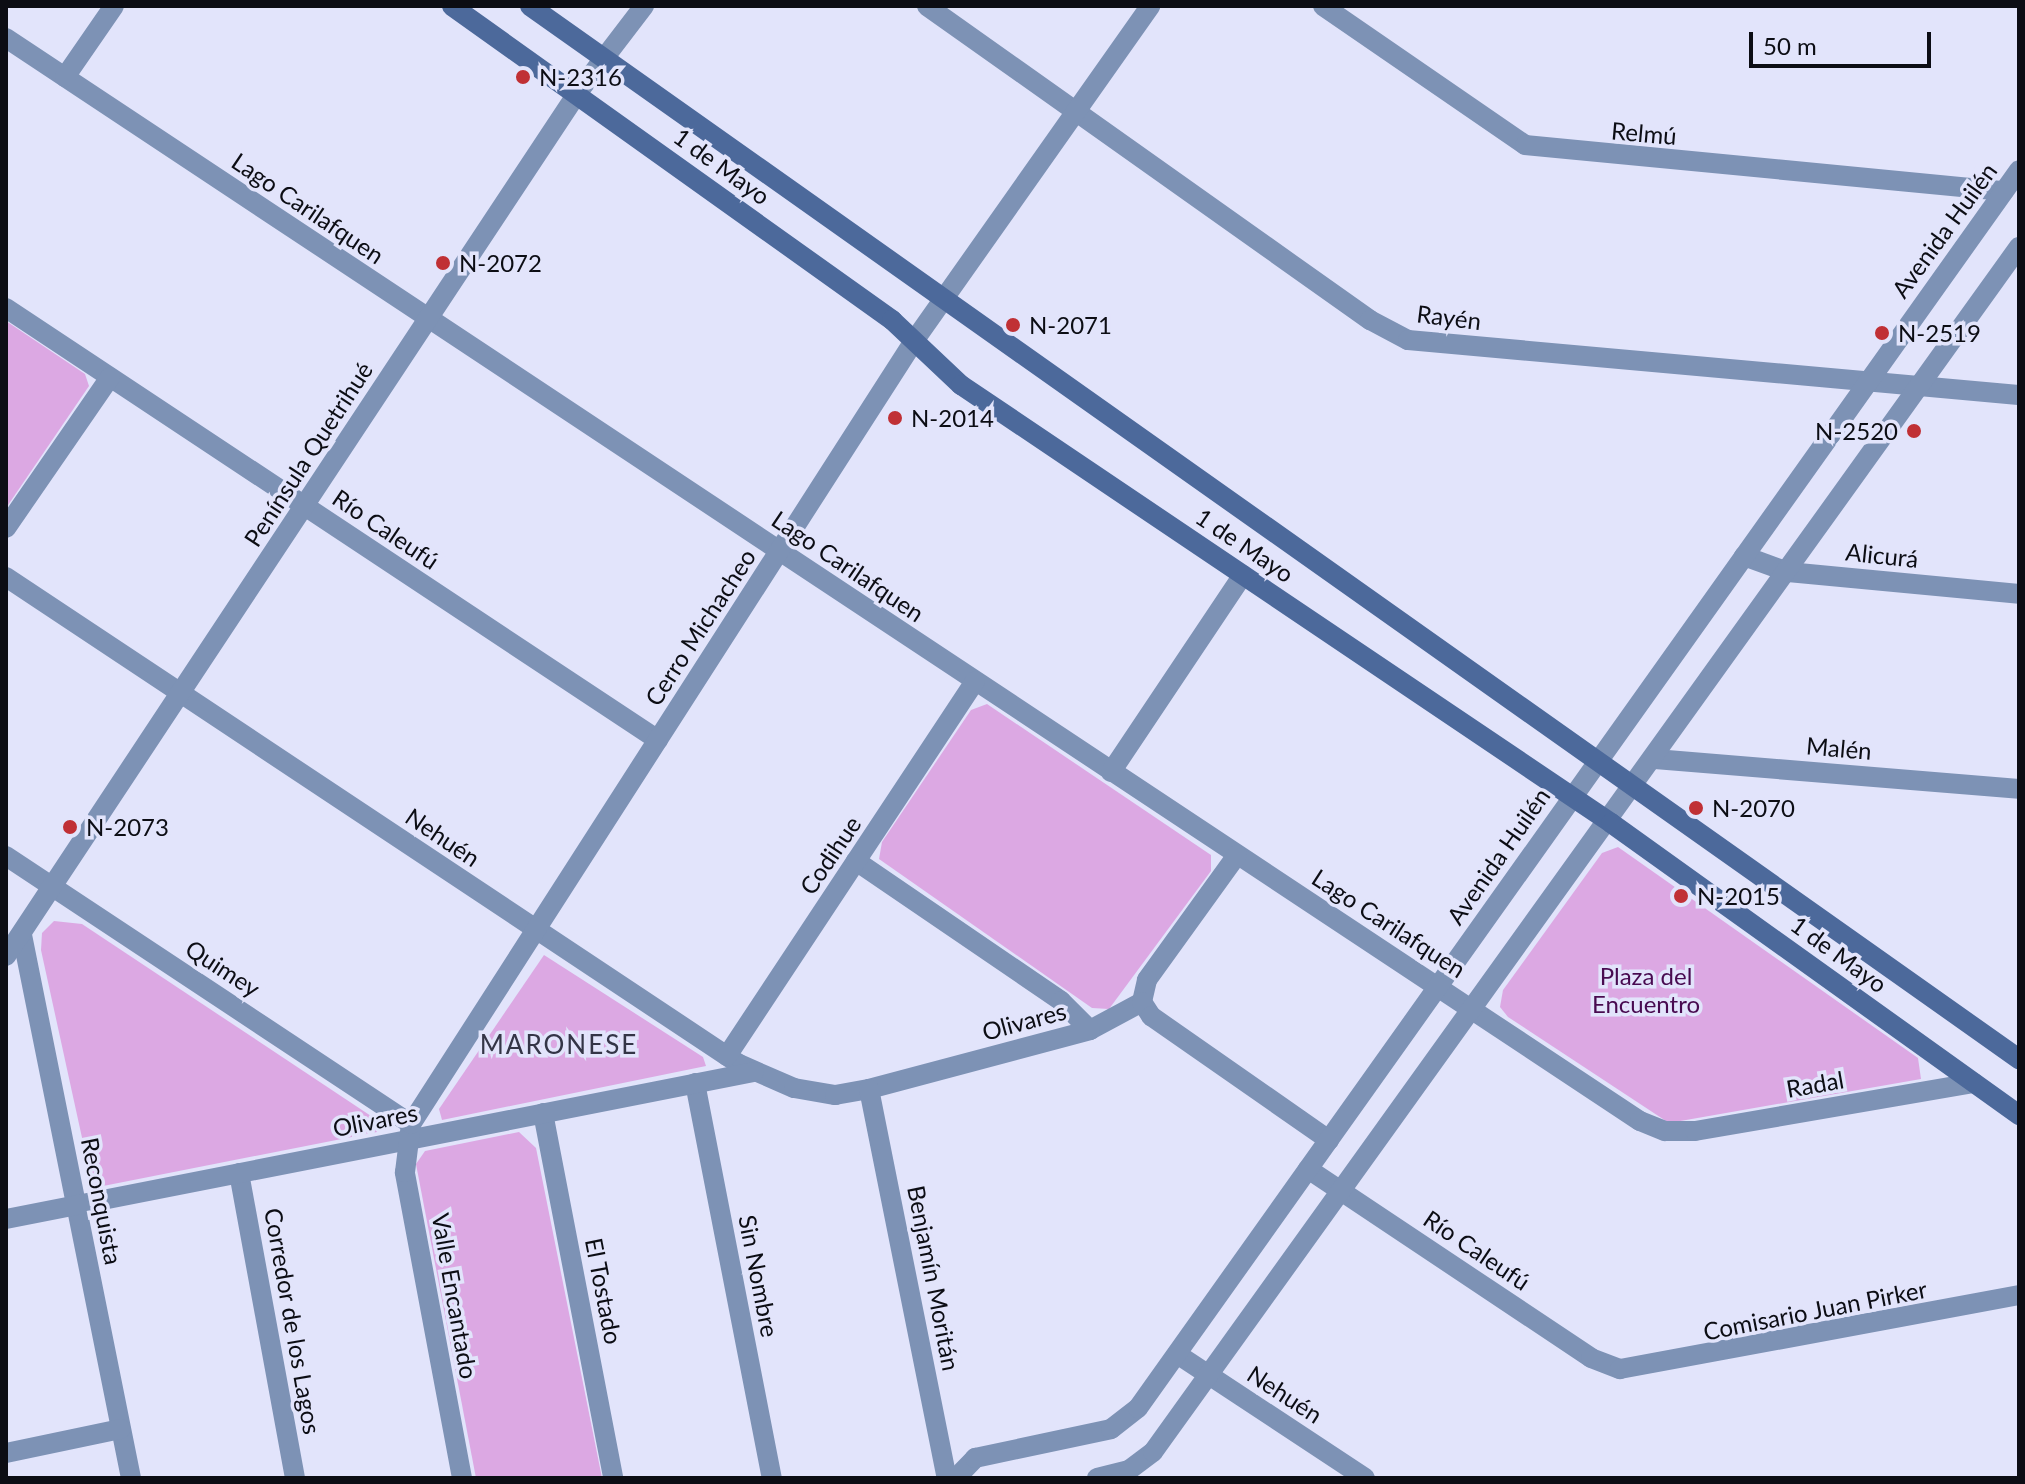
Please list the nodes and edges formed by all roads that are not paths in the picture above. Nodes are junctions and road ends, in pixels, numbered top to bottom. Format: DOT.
graph roads {
  1 [pos="114,6"];
  2 [pos="452,6"];
  3 [pos="530,6"];
  4 [pos="644,6"];
  5 [pos="927,6"];
  6 [pos="1150,6"];
  7 [pos="1323,6"];
  8 [pos="6,38"];
  9 [pos="606,60"];
  10 [pos="65,77"];
  11 [pos="576,95"];
  12 [pos="1075,111"];
  13 [pos="2019,170"];
  14 [pos="2004,191"];
  15 [pos="2019,247"];
  16 [pos="944,299"];
  17 [pos="6,308"];
  18 [pos="429,319"];
  19 [pos="914,341"];
  20 [pos="110,377"];
  21 [pos="1868,381"];
  22 [pos="1920,386"];
  23 [pos="2019,395"];
  24 [pos="305,506"];
  25 [pos="6,528"];
  26 [pos="779,551"];
  27 [pos="1744,556"];
  28 [pos="1788,572"];
  29 [pos="1243,575"];
  30 [pos="6,577"];
  31 [pos="2019,594"];
  32 [pos="975,682"];
  33 [pos="181,694"];
  34 [pos="658,740"];
  35 [pos="1655,759"];
  36 [pos="1597,761"];
  37 [pos="1111,772"];
  38 [pos="1636,788"];
  39 [pos="2019,789"];
  40 [pos="1572,797"];
  41 [pos="1611,823"];
  42 [pos="1237,855"];
  43 [pos="6,856"];
  44 [pos="856,861"];
  45 [pos="53,887"];
  46 [pos="536,930"];
  47 [pos="22,935"];
  48 [pos="6,956"];
  49 [pos="1437,988"];
  50 [pos="1142,1002"];
  51 [pos="1476,1009"];
  52 [pos="1090,1030"];
  53 [pos="727,1056"];
  54 [pos="2019,1059"];
  55 [pos="754,1072"];
  56 [pos="695,1083"];
  57 [pos="1974,1083"];
  58 [pos="869,1089"];
  59 [pos="543,1113"];
  60 [pos="2019,1115"];
  61 [pos="1665,1131"];
  62 [pos="408,1132"];
  63 [pos="1329,1140"];
  64 [pos="1308,1169"];
  65 [pos="239,1173"];
  66 [pos="1343,1192"];
  67 [pos="76,1206"];
  68 [pos="6,1219"];
  69 [pos="2019,1295"];
  70 [pos="1177,1354"];
  71 [pos="1620,1369"];
  72 [pos="1209,1375"];
  73 [pos="121,1429"];
  74 [pos="6,1453"];
  75 [pos="131,1478"];
  76 [pos="295,1478"];
  77 [pos="462,1478"];
  78 [pos="613,1478"];
  79 [pos="772,1478"];
  80 [pos="947,1478"];
  81 [pos="956,1478"];
  82 [pos="1097,1478"];
  83 [pos="1365,1478"];
  1 -- 10 [label="street"];
  2 -- 11 [label="main road, 1 de Mayo"];
  3 -- 9 [label="main road, 1 de Mayo"];
  4 -- 9 [label="street, Península Quetrihué"];
  5 -- 12 [label="street, Rayén"];
  6 -- 12 [label="street, Cerro Michacheo"];
  7 -- 14 [label="street, Relmú"];
  8 -- 10 [label="street, Lago Carilafquen"];
  9 -- 11 [label="street, Península Quetrihué"];
  9 -- 16 [label="main road, 1 de Mayo"];
  10 -- 18 [label="street, Lago Carilafquen"];
  11 -- 18 [label="street, Península Quetrihué"];
  11 -- 19 [label="main road, 1 de Mayo"];
  12 -- 16 [label="street, Cerro Michacheo"];
  12 -- 21 [label="street, Rayén"];
  13 -- 14 [label="street, Avenida Huilén"];
  14 -- 21 [label="street, Avenida Huilén"];
  15 -- 22 [label="street"];
  16 -- 19 [label="street, Cerro Michacheo"];
  16 -- 36 [label="main road, 1 de Mayo"];
  17 -- 20 [label="street, Río Caleufú"];
  18 -- 24 [label="street, Península Quetrihué"];
  18 -- 26 [label="street, Lago Carilafquen"];
  19 -- 26 [label="street, Cerro Michacheo"];
  19 -- 29 [label="main road, 1 de Mayo"];
  20 -- 24 [label="street, Río Caleufú"];
  20 -- 25 [label="street"];
  21 -- 22 [label="street, Rayén"];
  21 -- 27 [label="street, Avenida Huilén"];
  22 -- 23 [label="street, Rayén"];
  22 -- 28 [label="street"];
  24 -- 33 [label="street, Península Quetrihué"];
  24 -- 34 [label="street, Río Caleufú"];
  26 -- 32 [label="street, Lago Carilafquen"];
  26 -- 34 [label="street, Cerro Michacheo"];
  27 -- 28 [label="street, Alicurá"];
  27 -- 36 [label="street, Avenida Huilén"];
  28 -- 31 [label="street, Alicurá"];
  28 -- 35 [label="street"];
  29 -- 37 [label="street"];
  29 -- 40 [label="main road, 1 de Mayo"];
  30 -- 33 [label="street, Nehuén"];
  32 -- 37 [label="street, Lago Carilafquen"];
  32 -- 44 [label="street, Codihue"];
  33 -- 45 [label="street, Península Quetrihué"];
  33 -- 46 [label="street, Nehuén"];
  34 -- 46 [label="street, Cerro Michacheo"];
  35 -- 38 [label="street"];
  35 -- 39 [label="street, Malén"];
  36 -- 38 [label="main road, 1 de Mayo"];
  36 -- 40 [label="street, Avenida Huilén"];
  37 -- 42 [label="street, Lago Carilafquen"];
  38 -- 41 [label="street"];
  38 -- 54 [label="main road, 1 de Mayo"];
  40 -- 41 [label="main road, 1 de Mayo"];
  40 -- 49 [label="street, Avenida Huilén"];
  41 -- 51 [label="street"];
  41 -- 57 [label="main road, 1 de Mayo"];
  42 -- 49 [label="street, Lago Carilafquen"];
  42 -- 50 [label="street"];
  43 -- 45 [label="street, Quimey"];
  44 -- 52 [label="street"];
  44 -- 53 [label="street, Codihue"];
  45 -- 47 [label="street, Península Quetrihué"];
  45 -- 62 [label="street, Quimey"];
  46 -- 53 [label="street, Nehuén"];
  46 -- 62 [label="street, Cerro Michacheo"];
  47 -- 48 [label="street, Península Quetrihué"];
  47 -- 67 [label="street, Reconquista"];
  49 -- 51 [label="street, Lago Carilafquen"];
  49 -- 63 [label="street, Avenida Huilén"];
  50 -- 52 [label="street, Olivares"];
  50 -- 63 [label="street"];
  51 -- 61 [label="street, Lago Carilafquen"];
  51 -- 66 [label="street"];
  52 -- 58 [label="street, Olivares"];
  53 -- 55 [label="street, Nehuén"];
  55 -- 56 [label="street, Olivares"];
  55 -- 58 [label="street, Nehuén"];
  56 -- 59 [label="street, Olivares"];
  56 -- 79 [label="street, Sin Nombre"];
  57 -- 60 [label="main road, 1 de Mayo"];
  57 -- 61 [label="street, Radal"];
  58 -- 80 [label="street, Benjamín Moritán"];
  59 -- 62 [label="street, Olivares"];
  59 -- 78 [label="street, El Tostado"];
  62 -- 65 [label="street, Olivares"];
  62 -- 77 [label="street, Valle Encantado"];
  63 -- 64 [label="street, Avenida Huilén"];
  64 -- 66 [label="street, Río Caleufú"];
  64 -- 70 [label="street, Avenida Huilén"];
  65 -- 67 [label="street, Olivares"];
  65 -- 76 [label="street, Corredor de los Lagos"];
  66 -- 71 [label="street, Río Caleufú"];
  66 -- 72 [label="street"];
  67 -- 68 [label="street, Olivares"];
  67 -- 73 [label="street, Reconquista"];
  69 -- 71 [label="street, Comisario Juan Pirker"];
  70 -- 72 [label="street, Nehuén"];
  70 -- 81 [label="street, Avenida Huilén"];
  72 -- 82 [label="street"];
  72 -- 83 [label="street, Nehuén"];
  73 -- 74 [label="street"];
  73 -- 75 [label="street, Reconquista"];
}
